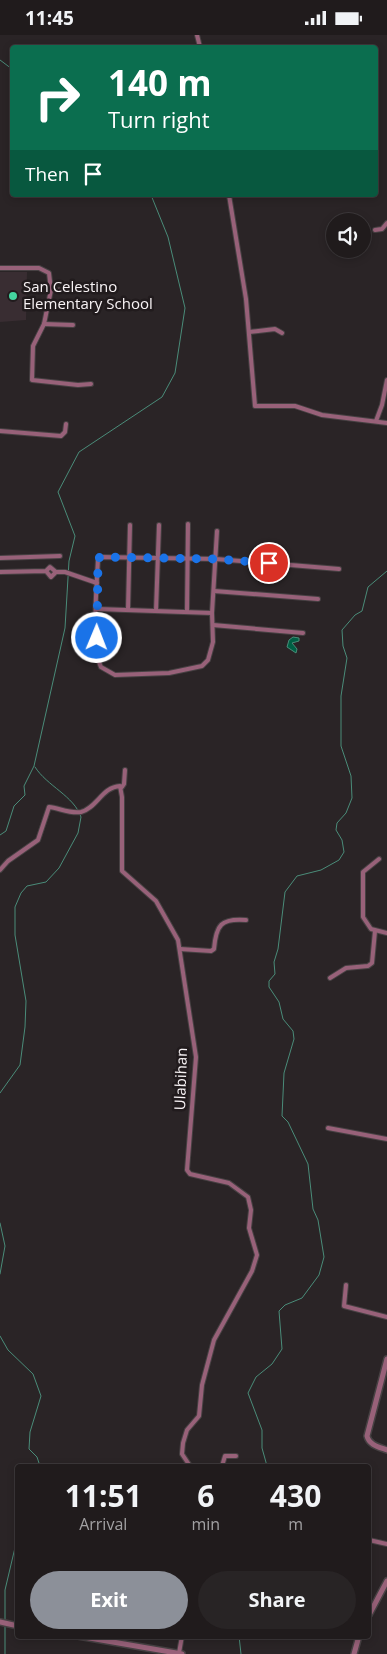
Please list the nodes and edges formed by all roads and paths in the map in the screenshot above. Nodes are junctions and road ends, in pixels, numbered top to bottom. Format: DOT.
graph roads {
  1 [pos="229,197"];
  2 [pos="387,223"];
  3 [pos="375,230"];
  4 [pos="0,268"];
  5 [pos="51,290"];
  6 [pos="81,290"];
  7 [pos="44,324"];
  8 [pos="74,325"];
  9 [pos="249,332"];
  10 [pos="282,333"];
  11 [pos="387,380"];
  12 [pos="91,384"];
  13 [pos="376,421"];
  14 [pos="387,423"];
  15 [pos="66,424"];
  16 [pos="0,431"];
  17 [pos="188,524"];
  18 [pos="130,525"];
  19 [pos="159,525"];
  20 [pos="217,531"];
  21 [pos="60,556"];
  22 [pos="0,557"];
  23 [pos="129,557"];
  24 [pos="158,557"];
  25 [pos="187,558"];
  26 [pos="216,559"];
  27 [pos="339,569"];
  28 [pos="0,572"];
  29 [pos="97,583"];
  30 [pos="214,591"];
  31 [pos="318,599"];
  32 [pos="97,609"];
  33 [pos="128,610"];
  34 [pos="156,611"];
  35 [pos="187,613"];
  36 [pos="212,613"];
  37 [pos="213,625"];
  38 [pos="304,633"];
  39 [pos="125,771"];
  40 [pos="122,787"];
  41 [pos="379,859"];
  42 [pos="0,870"];
  43 [pos="246,921"];
  44 [pos="375,931"];
  45 [pos="387,933"];
  46 [pos="180,949"];
  47 [pos="330,978"];
  48 [pos="328,1128"];
  49 [pos="387,1139"];
  50 [pos="346,1285"];
  51 [pos="387,1317"];
  52 [pos="387,1359"];
  53 [pos="387,1450"];
  54 [pos="236,1456"];
  55 [pos="189,1464"];
  56 [pos="223,1464"];
  57 [pos="371,1540"];
  58 [pos="387,1544"];
  59 [pos="387,1581"];
  60 [pos="371,1611"];
  61 [pos="0,1622"];
  62 [pos="15,1625"];
  63 [pos="93,1639"];
  64 [pos="182,1639"];
  65 [pos="359,1639"];
  66 [pos="155,1651"];
  67 [pos="181,1654"];
  68 [pos="354,1654"];
  1 -- 9 [label="street"];
  2 -- 3 [label="street"];
  4 -- 5 [label="street"];
  5 -- 6 [label="street"];
  5 -- 7 [label="street"];
  7 -- 8 [label="street"];
  7 -- 12 [label="street"];
  9 -- 10 [label="street"];
  9 -- 13 [label="street"];
  11 -- 13 [label="street"];
  13 -- 14 [label="street"];
  15 -- 16 [label="street"];
  17 -- 25 [label="street"];
  18 -- 23 [label="street"];
  19 -- 24 [label="street"];
  20 -- 26 [label="street"];
  21 -- 22 [label="street"];
  23 -- 24 [label="street"];
  23 -- 29 [label="street"];
  23 -- 33 [label="street"];
  24 -- 25 [label="street"];
  24 -- 34 [label="street"];
  25 -- 26 [label="street"];
  25 -- 35 [label="street"];
  26 -- 27 [label="street"];
  26 -- 30 [label="street"];
  28 -- 29 [label="street"];
  29 -- 32 [label="street"];
  30 -- 31 [label="street"];
  30 -- 36 [label="street"];
  32 -- 33 [label="street"];
  32 -- 37 [label="street"];
  33 -- 34 [label="street"];
  34 -- 35 [label="street"];
  35 -- 36 [label="street"];
  36 -- 37 [label="street"];
  37 -- 38 [label="street"];
  39 -- 40 [label="street, Ulabihan"];
  40 -- 42 [label="street"];
  40 -- 46 [label="street, Ulabihan"];
  41 -- 44 [label="street"];
  43 -- 46 [label="street"];
  44 -- 45 [label="street"];
  44 -- 47 [label="street"];
  46 -- 55 [label="street, Ulabihan"];
  48 -- 49 [label="street"];
  50 -- 51 [label="street"];
  52 -- 53 [label="street"];
  54 -- 56 [label="street"];
  57 -- 58 [label="street"];
  59 -- 60 [label="street"];
  61 -- 62 [label="street"];
  63 -- 66 [label="street"];
  64 -- 67 [label="street"];
  65 -- 68 [label="street"];
  66 -- 67 [label="street"];
}
